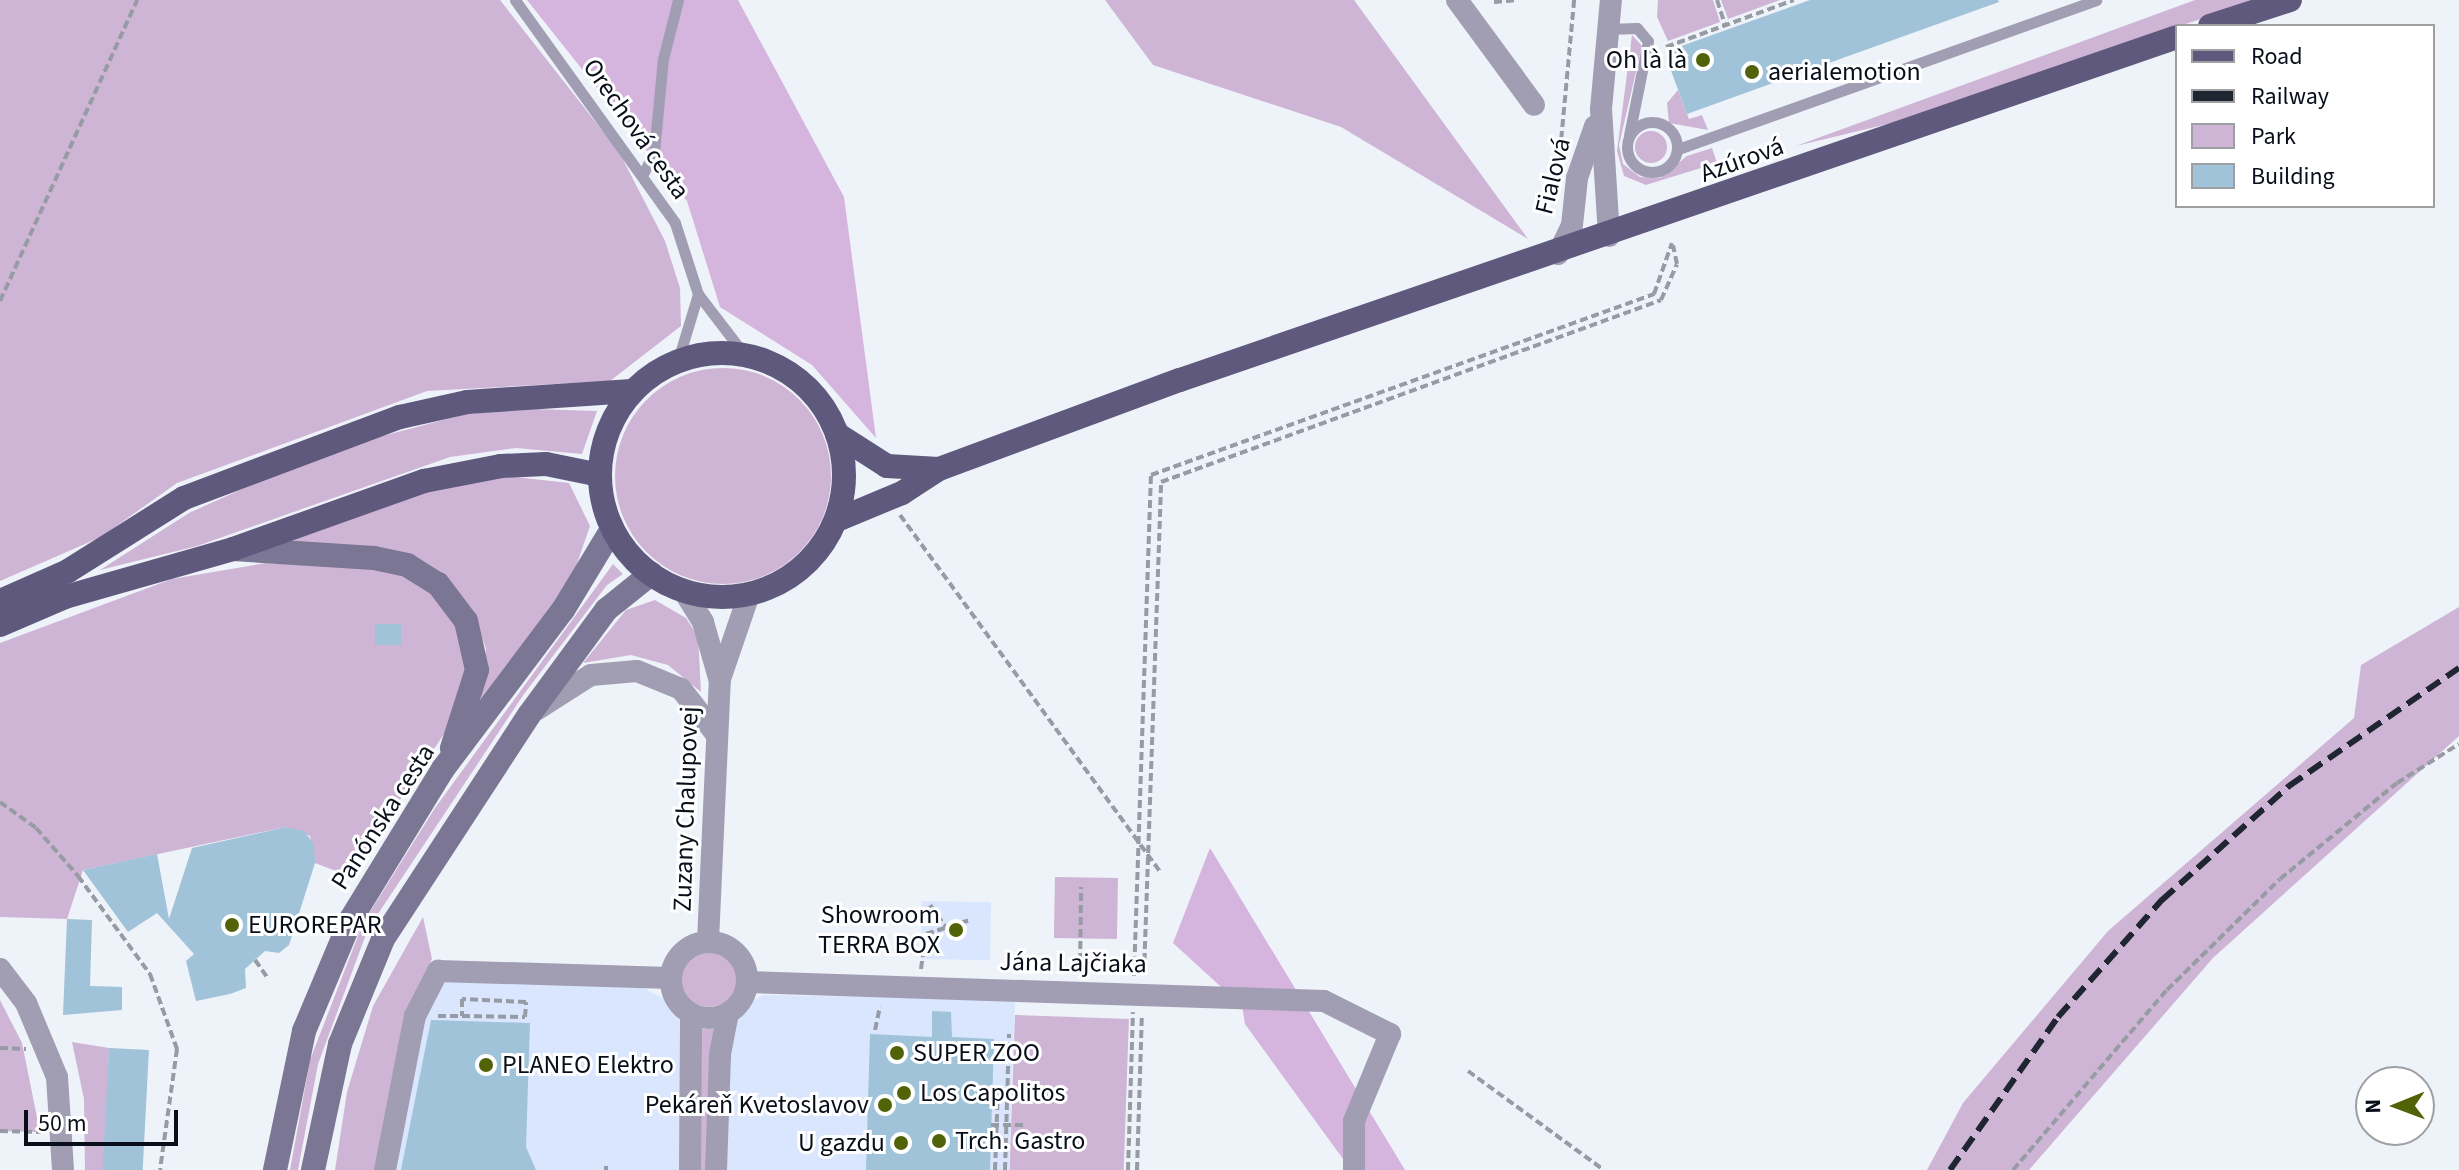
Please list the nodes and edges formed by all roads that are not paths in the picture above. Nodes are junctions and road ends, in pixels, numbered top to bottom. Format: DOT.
graph roads {
  1 [pos="515,0"];
  2 [pos="678,0"];
  3 [pos="1457,0"];
  4 [pos="1611,0"];
  5 [pos="2096,0"];
  6 [pos="2290,0"];
  7 [pos="2216,24"];
  8 [pos="1608,29"];
  9 [pos="2175,38"];
  10 [pos="1534,105"];
  11 [pos="1601,109"];
  12 [pos="1629,137"];
  13 [pos="1678,149"];
  14 [pos="644,172"];
  15 [pos="1609,236"];
  16 [pos="1558,254"];
  17 [pos="698,294"];
  18 [pos="744,354"];
  19 [pos="678,360"];
  20 [pos="632,391"];
  21 [pos="837,434"];
  22 [pos="939,469"];
  23 [pos="600,475"];
  24 [pos="837,520"];
  25 [pos="612,529"];
  26 [pos="233,549"];
  27 [pos="651,574"];
  28 [pos="685,593"];
  29 [pos="748,597"];
  30 [pos="0,601"];
  31 [pos="0,625"];
  32 [pos="720,679"];
  33 [pos="529,715"];
  34 [pos="717,735"];
  35 [pos="443,769"];
  36 [pos="708,941"];
  37 [pos="0,969"];
  38 [pos="670,978"];
  39 [pos="747,982"];
  40 [pos="728,1013"];
  41 [pos="691,1014"];
  42 [pos="63,1170"];
  43 [pos="275,1170"];
  44 [pos="313,1170"];
  45 [pos="385,1170"];
  46 [pos="690,1170"];
  47 [pos="716,1170"];
  48 [pos="1354,1170"];
  1 -- 14 [label="lane, Orechová cesta"];
  2 -- 14 [label="lane"];
  3 -- 10 [label="street"];
  4 -- 8 [label="street, Fialová"];
  5 -- 13 [label="lane"];
  6 -- 7 [label="main road"];
  8 -- 11 [label="street, Fialová"];
  8 -- 12 [label="lane"];
  9 -- 15 [label="main road, Azúrová"];
  11 -- 15 [label="street, Fialová"];
  11 -- 16 [label="street, Fialová"];
  12 -- 13 [label="lane"];
  12 -- 13 [label="lane"];
  14 -- 17 [label="lane, Orechová cesta"];
  15 -- 16 [label="main road, Azúrová"];
  16 -- 22 [label="main road, Azúrová"];
  17 -- 18 [label="lane, Orechová cesta"];
  17 -- 19 [label="lane"];
  18 -- 19 [label="main road"];
  18 -- 21 [label="main road"];
  19 -- 20 [label="main road"];
  20 -- 23 [label="main road"];
  20 -- 30 [label="main road"];
  21 -- 22 [label="main road"];
  21 -- 24 [label="main road"];
  22 -- 24 [label="main road"];
  23 -- 25 [label="main road"];
  23 -- 26 [label="main road"];
  24 -- 29 [label="main road"];
  25 -- 27 [label="main road"];
  25 -- 35 [label="main road, Panónska cesta"];
  26 -- 31 [label="main road"];
  26 -- 35 [label="main road"];
  27 -- 28 [label="main road"];
  27 -- 33 [label="main road"];
  28 -- 29 [label="main road"];
  28 -- 32 [label="street"];
  29 -- 32 [label="street"];
  32 -- 34 [label="street, Zuzany Chalupovej"];
  33 -- 34 [label="street"];
  33 -- 44 [label="main road"];
  34 -- 36 [label="street, Zuzany Chalupovej"];
  35 -- 43 [label="main road, Panónska cesta"];
  36 -- 38 [label="street, Zuzany Chalupovej"];
  36 -- 39 [label="street, Zuzany Chalupovej"];
  37 -- 42 [label="street"];
  38 -- 41 [label="street"];
  38 -- 45 [label="street"];
  39 -- 40 [label="street"];
  39 -- 48 [label="street, Jána Lajčiaka"];
  40 -- 41 [label="street"];
  40 -- 47 [label="street"];
  41 -- 46 [label="street"];
}
